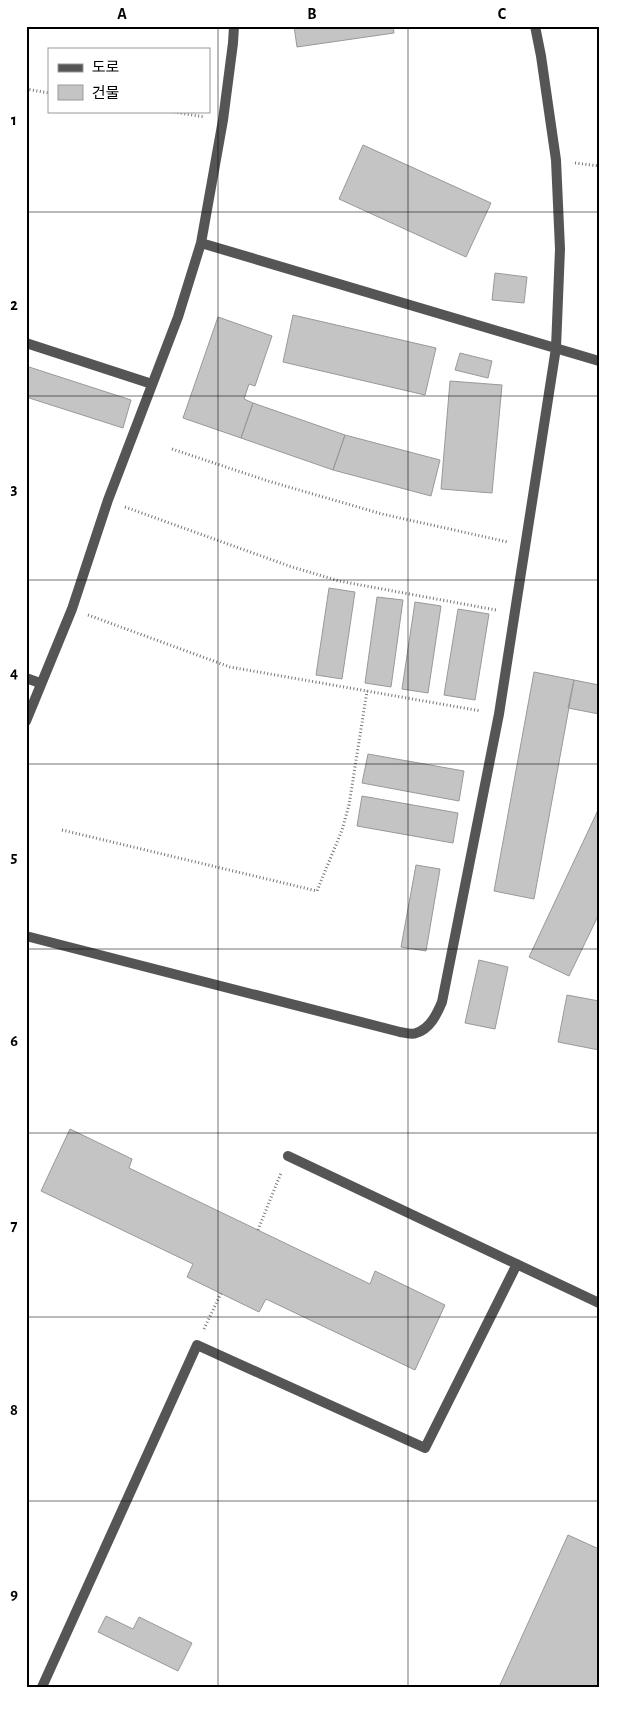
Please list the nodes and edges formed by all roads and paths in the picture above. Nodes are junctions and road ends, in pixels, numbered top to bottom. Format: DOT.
graph roads {
  1 [pos="234,26"];
  2 [pos="535,26"];
  3 [pos="26,89"];
  4 [pos="48,93"];
  5 [pos="173,112"];
  6 [pos="223,120"];
  7 [pos="556,160"];
  8 [pos="599,166"];
  9 [pos="202,243"];
  10 [pos="26,343"];
  11 [pos="556,348"];
  12 [pos="599,360"];
  13 [pos="152,384"];
  14 [pos="172,449"];
  15 [pos="108,500"];
  16 [pos="526,545"];
  17 [pos="72,609"];
  18 [pos="516,613"];
  19 [pos="26,678"];
  20 [pos="40,683"];
  21 [pos="367,691"];
  22 [pos="499,714"];
  23 [pos="26,721"];
  24 [pos="62,830"];
  25 [pos="26,936"];
  26 [pos="288,1156"];
  27 [pos="258,1230"];
  28 [pos="518,1264"];
  29 [pos="221,1293"];
  30 [pos="599,1302"];
  31 [pos="197,1345"];
  32 [pos="42,1687"];
  1 -- 6 [label="street"];
  2 -- 7 [label="street"];
  3 -- 4 [label="path"];
  5 -- 6 [label="path"];
  6 -- 9 [label="street"];
  7 -- 8 [label="path"];
  7 -- 11 [label="street"];
  9 -- 11 [label="street"];
  9 -- 13 [label="street"];
  10 -- 13 [label="street"];
  11 -- 12 [label="street"];
  11 -- 16 [label="street"];
  13 -- 15 [label="street"];
  14 -- 16 [label="path"];
  15 -- 17 [label="street"];
  15 -- 18 [label="path"];
  16 -- 18 [label="street"];
  17 -- 20 [label="street"];
  17 -- 21 [label="path"];
  18 -- 22 [label="street"];
  19 -- 20 [label="street"];
  20 -- 23 [label="street"];
  21 -- 22 [label="path"];
  21 -- 24 [label="path"];
  22 -- 25 [label="street"];
  26 -- 27 [label="path"];
  26 -- 28 [label="street"];
  28 -- 30 [label="street"];
  28 -- 31 [label="street"];
  29 -- 31 [label="path"];
  31 -- 32 [label="street"];
}
